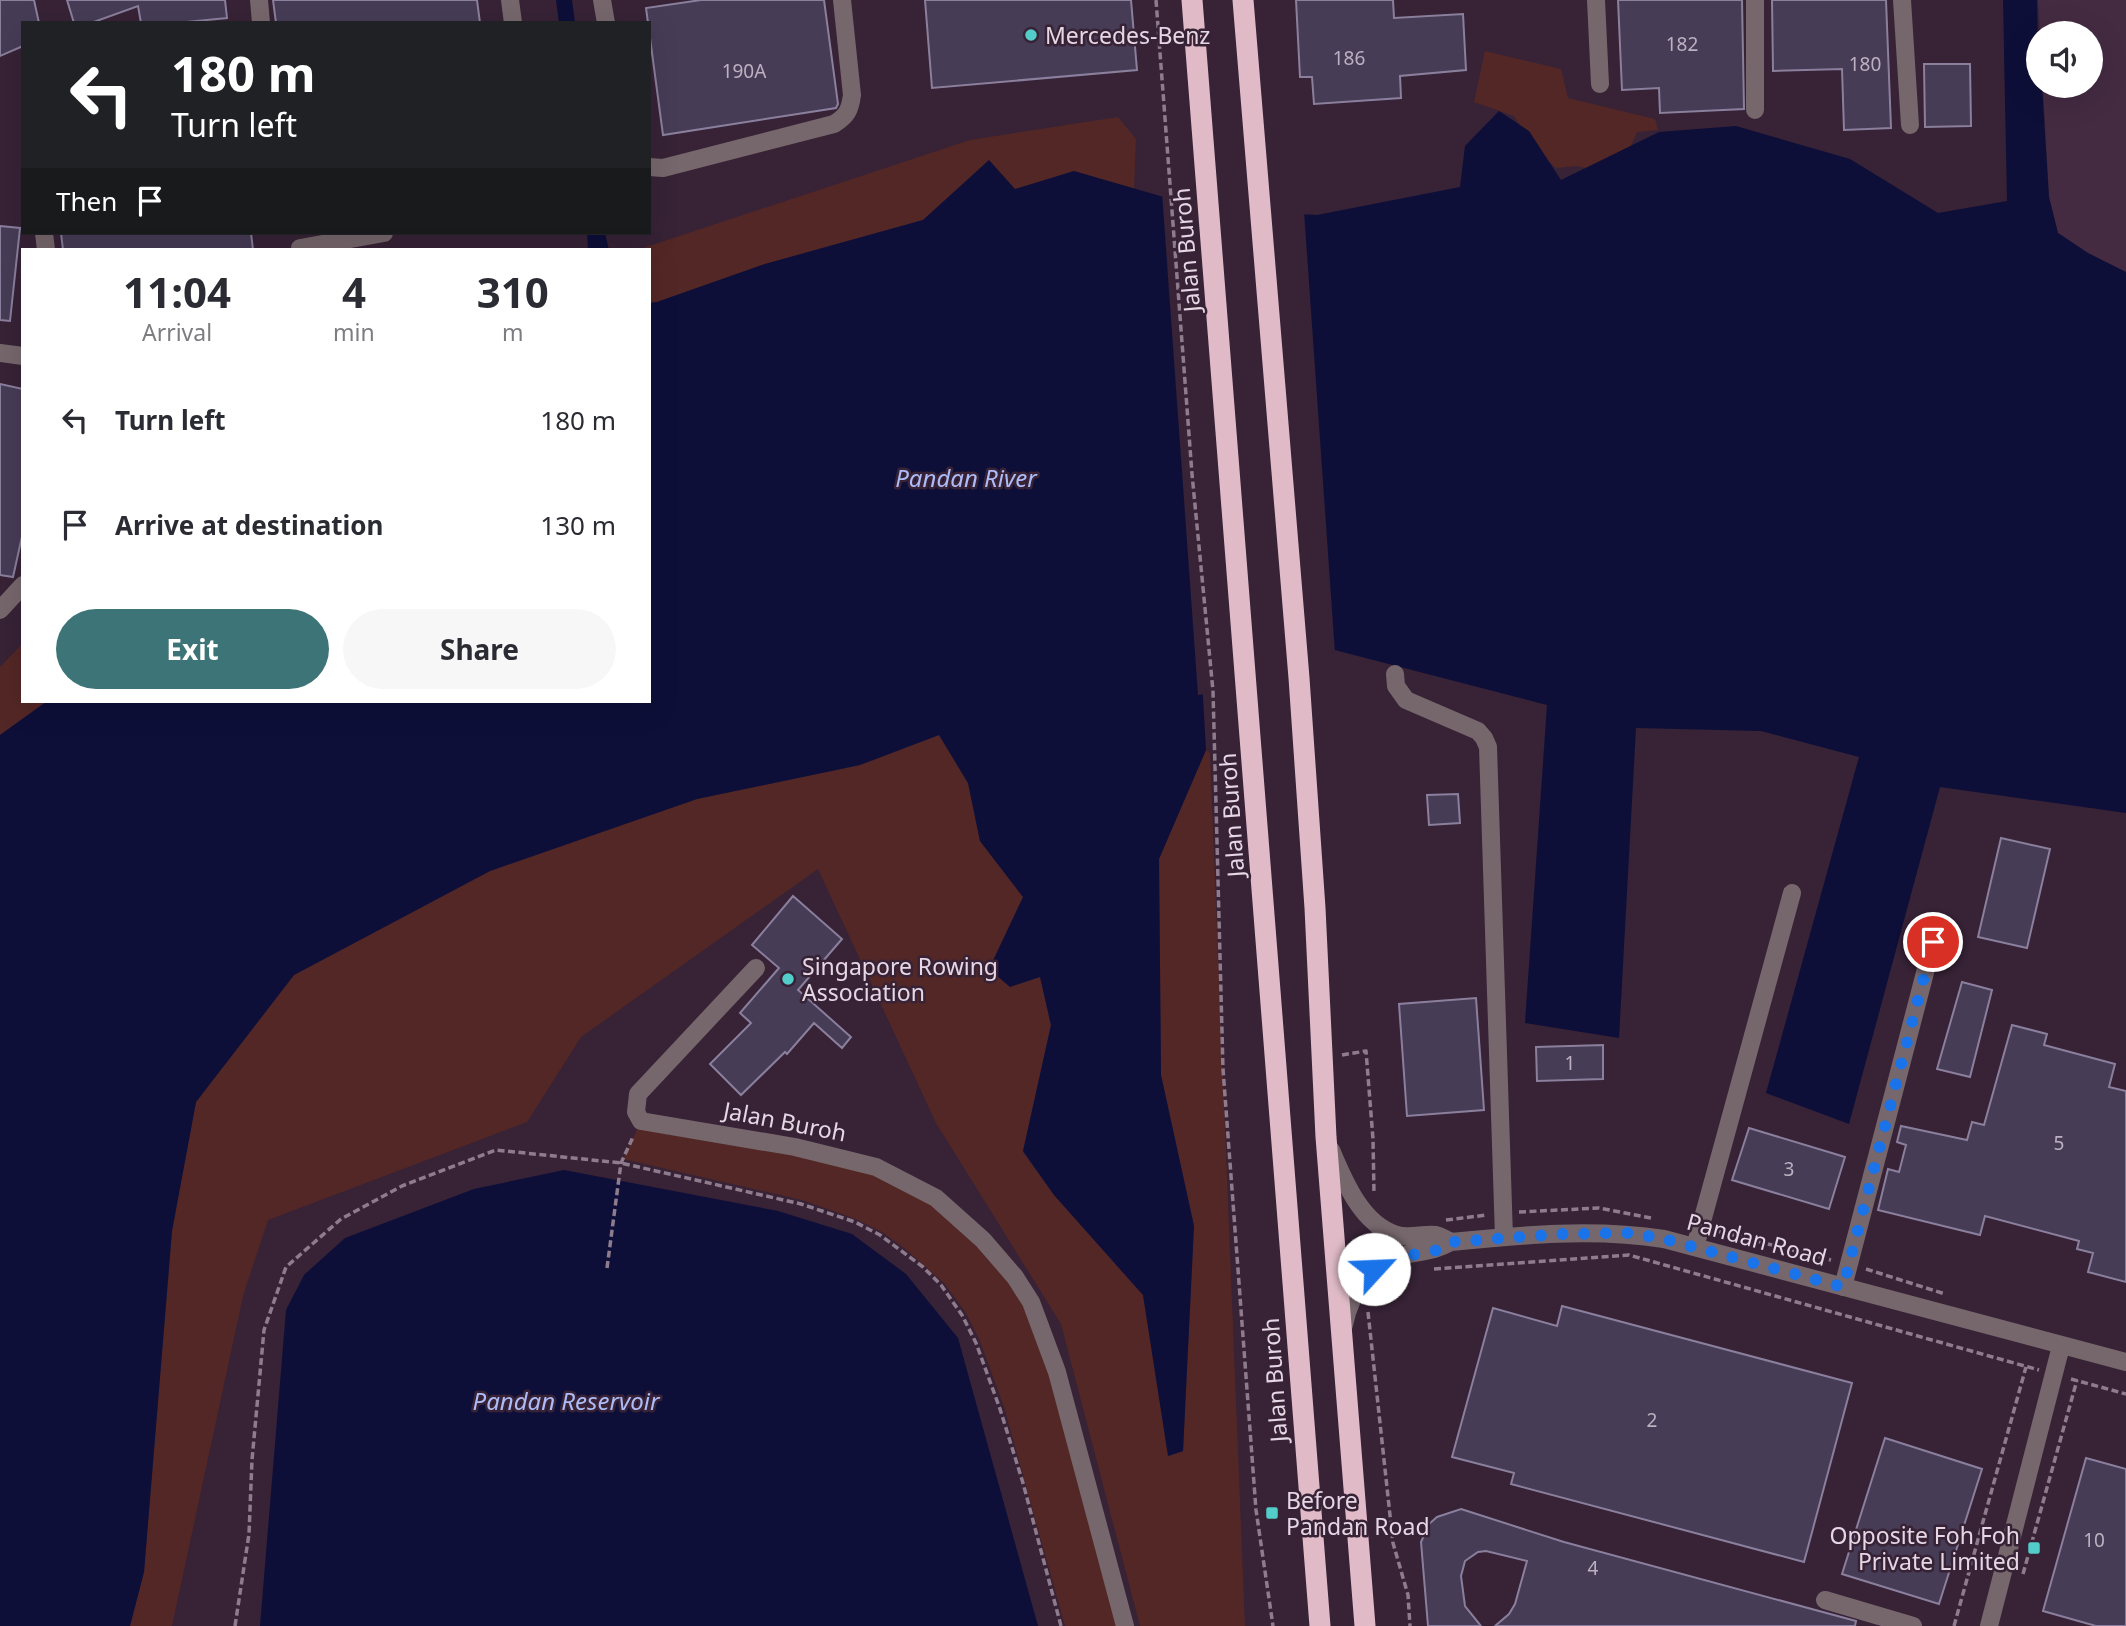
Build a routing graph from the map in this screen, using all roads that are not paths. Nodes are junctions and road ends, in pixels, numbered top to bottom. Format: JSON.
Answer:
{"nodes":[{"id":1,"x":259,"y":0,"type":"edge"},
{"id":2,"x":510,"y":0,"type":"edge"},
{"id":3,"x":842,"y":0,"type":"edge"},
{"id":4,"x":1192,"y":0,"type":"edge"},
{"id":5,"x":1243,"y":0,"type":"edge"},
{"id":6,"x":1596,"y":0,"type":"edge"},
{"id":7,"x":1755,"y":0,"type":"edge"},
{"id":8,"x":1902,"y":0,"type":"edge"},
{"id":9,"x":607,"y":1,"type":"edge"},
{"id":10,"x":260,"y":21,"type":"edge"},
{"id":11,"x":513,"y":21,"type":"edge"},
{"id":12,"x":606,"y":21,"type":"edge"},
{"id":13,"x":1600,"y":84,"type":"dead end"},
{"id":14,"x":1755,"y":110,"type":"dead end"},
{"id":15,"x":1910,"y":125,"type":"dead end"},
{"id":16,"x":651,"y":167,"type":"edge"},
{"id":17,"x":369,"y":235,"type":"edge"},
{"id":18,"x":299,"y":244,"type":"edge"},
{"id":19,"x":0,"y":353,"type":"edge"},
{"id":20,"x":21,"y":356,"type":"edge"},
{"id":21,"x":21,"y":587,"type":"edge"},
{"id":22,"x":0,"y":610,"type":"edge"},
{"id":23,"x":1395,"y":674,"type":"dead end"},
{"id":24,"x":1793,"y":893,"type":"dead end"},
{"id":25,"x":1933,"y":942,"type":"dead end"},
{"id":26,"x":756,"y":968,"type":"dead end"},
{"id":27,"x":1326,"y":1137,"type":"junction"},
{"id":28,"x":1504,"y":1237,"type":"junction"},
{"id":29,"x":1451,"y":1242,"type":"junction"},
{"id":30,"x":1695,"y":1247,"type":"junction"},
{"id":31,"x":1843,"y":1287,"type":"junction"},
{"id":32,"x":1343,"y":1331,"type":"junction"},
{"id":33,"x":2061,"y":1346,"type":"junction"},
{"id":34,"x":2126,"y":1362,"type":"edge"},
{"id":35,"x":1825,"y":1600,"type":"dead end"},
{"id":36,"x":1125,"y":1626,"type":"edge"},
{"id":37,"x":1320,"y":1626,"type":"edge"},
{"id":38,"x":1365,"y":1626,"type":"edge"},
{"id":39,"x":1913,"y":1626,"type":"edge"},
{"id":40,"x":1989,"y":1626,"type":"edge"}],
"edges":[{"from":1,"to":10,"type":"street"},
{"from":2,"to":11,"type":"street"},
{"from":3,"to":16,"type":"street"},
{"from":4,"to":37,"type":"highway","name":"Jalan Buroh"},
{"from":5,"to":27,"type":"highway"},
{"from":6,"to":13,"type":"street"},
{"from":7,"to":14,"type":"street"},
{"from":8,"to":15,"type":"street"},
{"from":9,"to":12,"type":"street"},
{"from":17,"to":18,"type":"street"},
{"from":19,"to":20,"type":"street"},
{"from":21,"to":22,"type":"street"},
{"from":23,"to":28,"type":"street"},
{"from":24,"to":30,"type":"street"},
{"from":25,"to":31,"type":"street"},
{"from":26,"to":36,"type":"street","name":"Jalan Buroh"},
{"from":27,"to":29,"type":"street","name":"Pandan Road"},
{"from":27,"to":32,"type":"highway"},
{"from":28,"to":29,"type":"street","name":"Pandan Road"},
{"from":28,"to":30,"type":"street","name":"Pandan Road"},
{"from":29,"to":32,"type":"street","name":"Pandan Road"},
{"from":30,"to":31,"type":"street","name":"Pandan Road"},
{"from":31,"to":33,"type":"street","name":"Pandan Road"},
{"from":32,"to":38,"type":"highway"},
{"from":33,"to":34,"type":"street","name":"Pandan Road"},
{"from":33,"to":40,"type":"street"},
{"from":35,"to":39,"type":"street"}]}
